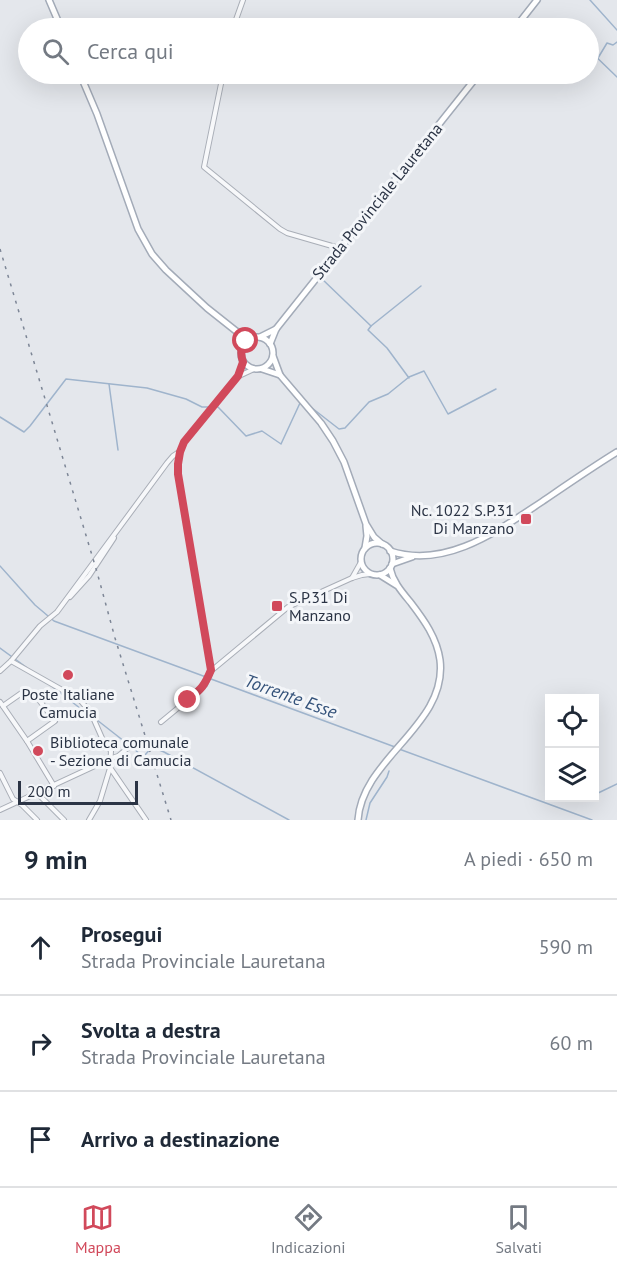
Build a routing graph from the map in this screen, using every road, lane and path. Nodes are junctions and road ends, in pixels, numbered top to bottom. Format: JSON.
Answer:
{"nodes":[{"id":1,"x":49,"y":0,"type":"edge"},
{"id":2,"x":243,"y":0,"type":"edge"},
{"id":3,"x":537,"y":0,"type":"edge"},
{"id":4,"x":57,"y":18,"type":"edge"},
{"id":5,"x":237,"y":18,"type":"edge"},
{"id":6,"x":523,"y":18,"type":"edge"},
{"id":7,"x":84,"y":84,"type":"edge"},
{"id":8,"x":221,"y":84,"type":"edge"},
{"id":9,"x":471,"y":84,"type":"edge"},
{"id":10,"x":339,"y":248,"type":"junction"},
{"id":11,"x":276,"y":329,"type":"junction"},
{"id":12,"x":236,"y":331,"type":"junction"},
{"id":13,"x":257,"y":338,"type":"junction"},
{"id":14,"x":270,"y":344,"type":"junction"},
{"id":15,"x":243,"y":345,"type":"junction"},
{"id":16,"x":273,"y":356,"type":"junction"},
{"id":17,"x":243,"y":362,"type":"junction"},
{"id":18,"x":254,"y":369,"type":"junction"},
{"id":19,"x":261,"y":369,"type":"junction"},
{"id":20,"x":280,"y":375,"type":"junction"},
{"id":21,"x":238,"y":376,"type":"junction"},
{"id":22,"x":180,"y":452,"type":"junction"},
{"id":23,"x":617,"y":452,"type":"edge"},
{"id":24,"x":168,"y":463,"type":"junction"},
{"id":25,"x":178,"y":464,"type":"junction"},
{"id":26,"x":366,"y":524,"type":"junction"},
{"id":27,"x":382,"y":544,"type":"junction"},
{"id":28,"x":365,"y":548,"type":"junction"},
{"id":29,"x":390,"y":551,"type":"junction"},
{"id":30,"x":417,"y":556,"type":"junction"},
{"id":31,"x":361,"y":562,"type":"junction"},
{"id":32,"x":391,"y":566,"type":"junction"},
{"id":33,"x":370,"y":574,"type":"junction"},
{"id":34,"x":380,"y":575,"type":"junction"},
{"id":35,"x":352,"y":578,"type":"junction"},
{"id":36,"x":398,"y":586,"type":"junction"},
{"id":37,"x":11,"y":661,"type":"junction"},
{"id":38,"x":0,"y":671,"type":"edge"},
{"id":39,"x":210,"y":672,"type":"junction"},
{"id":40,"x":1,"y":704,"type":"edge"},
{"id":41,"x":161,"y":722,"type":"dead end"},
{"id":42,"x":27,"y":741,"type":"junction"},
{"id":43,"x":133,"y":744,"type":"dead end"},
{"id":44,"x":112,"y":758,"type":"junction"},
{"id":45,"x":110,"y":768,"type":"junction"},
{"id":46,"x":0,"y":773,"type":"edge"},
{"id":47,"x":54,"y":786,"type":"junction"},
{"id":48,"x":38,"y":793,"type":"junction"},
{"id":49,"x":18,"y":802,"type":"junction"},
{"id":50,"x":0,"y":810,"type":"edge"},
{"id":51,"x":35,"y":819,"type":"edge"},
{"id":52,"x":64,"y":820,"type":"edge"},
{"id":53,"x":89,"y":820,"type":"edge"},
{"id":54,"x":145,"y":820,"type":"edge"},
{"id":55,"x":358,"y":820,"type":"edge"}],
"edges":[{"from":1,"to":4,"type":"main road"},
{"from":2,"to":5,"type":"street"},
{"from":3,"to":6,"type":"main road"},
{"from":7,"to":12,"type":"main road"},
{"from":8,"to":10,"type":"street"},
{"from":9,"to":10,"type":"main road","name":"Strada Provinciale Lauretana"},
{"from":10,"to":11,"type":"main road","name":"Strada Provinciale Lauretana"},
{"from":11,"to":13,"type":"main road","name":"Strada Provinciale Lauretana"},
{"from":11,"to":14,"type":"main road","name":"Strada Provinciale Lauretana"},
{"from":12,"to":13,"type":"main road"},
{"from":12,"to":15,"type":"main road"},
{"from":13,"to":14,"type":"main road"},
{"from":13,"to":15,"type":"main road","name":"Strada Provinciale Lauretana"},
{"from":14,"to":16,"type":"main road"},
{"from":15,"to":17,"type":"main road"},
{"from":16,"to":19,"type":"main road"},
{"from":16,"to":20,"type":"main road"},
{"from":17,"to":18,"type":"main road"},
{"from":17,"to":21,"type":"street"},
{"from":18,"to":19,"type":"main road"},
{"from":18,"to":21,"type":"street"},
{"from":19,"to":20,"type":"main road"},
{"from":20,"to":26,"type":"main road"},
{"from":21,"to":22,"type":"street"},
{"from":22,"to":24,"type":"street"},
{"from":22,"to":25,"type":"street"},
{"from":23,"to":30,"type":"main road"},
{"from":24,"to":25,"type":"street"},
{"from":24,"to":37,"type":"street"},
{"from":25,"to":39,"type":"street"},
{"from":26,"to":27,"type":"main road"},
{"from":26,"to":28,"type":"main road"},
{"from":27,"to":28,"type":"main road"},
{"from":27,"to":29,"type":"main road"},
{"from":28,"to":31,"type":"main road"},
{"from":29,"to":30,"type":"main road"},
{"from":29,"to":32,"type":"main road"},
{"from":30,"to":32,"type":"main road"},
{"from":31,"to":33,"type":"main road"},
{"from":31,"to":35,"type":"street"},
{"from":32,"to":34,"type":"main road"},
{"from":32,"to":36,"type":"main road"},
{"from":33,"to":34,"type":"main road"},
{"from":33,"to":35,"type":"street"},
{"from":34,"to":36,"type":"main road"},
{"from":35,"to":39,"type":"street"},
{"from":36,"to":55,"type":"main road"},
{"from":37,"to":38,"type":"street"},
{"from":37,"to":44,"type":"street"},
{"from":39,"to":41,"type":"street"},
{"from":40,"to":42,"type":"street"},
{"from":40,"to":42,"type":"street"},
{"from":42,"to":47,"type":"street"},
{"from":43,"to":44,"type":"street"},
{"from":44,"to":45,"type":"street"},
{"from":44,"to":47,"type":"street"},
{"from":45,"to":53,"type":"street"},
{"from":45,"to":54,"type":"street"},
{"from":46,"to":49,"type":"street"},
{"from":47,"to":48,"type":"street"},
{"from":48,"to":49,"type":"street"},
{"from":48,"to":52,"type":"street"},
{"from":49,"to":50,"type":"street"},
{"from":49,"to":51,"type":"street"}]}
